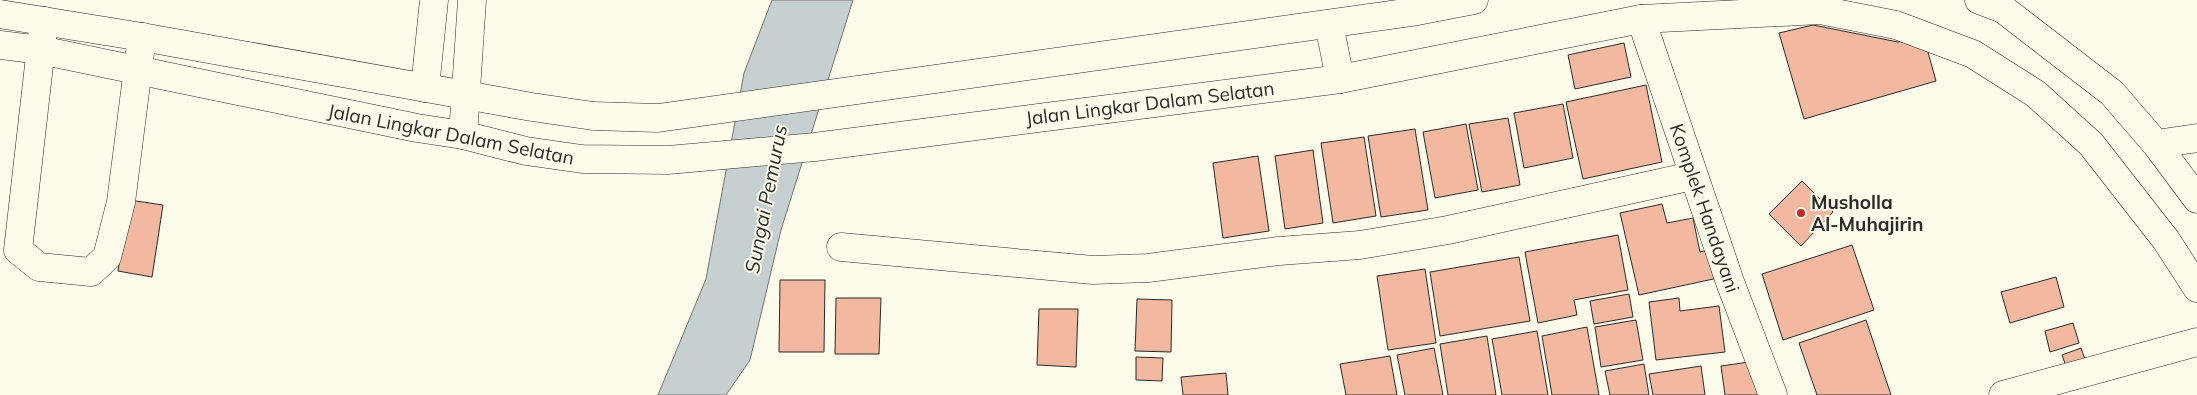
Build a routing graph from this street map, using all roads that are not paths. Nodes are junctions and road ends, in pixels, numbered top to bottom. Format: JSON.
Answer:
{"nodes":[{"id":1,"x":434,"y":0,"type":"edge"},
{"id":2,"x":472,"y":0,"type":"edge"},
{"id":3,"x":1474,"y":0,"type":"edge"},
{"id":4,"x":1979,"y":0,"type":"edge"},
{"id":5,"x":0,"y":14,"type":"edge"},
{"id":6,"x":44,"y":20,"type":"junction"},
{"id":7,"x":1642,"y":20,"type":"junction"},
{"id":8,"x":1329,"y":24,"type":"junction"},
{"id":9,"x":142,"y":37,"type":"junction"},
{"id":10,"x":0,"y":45,"type":"edge"},
{"id":11,"x":40,"y":50,"type":"junction"},
{"id":12,"x":139,"y":72,"type":"junction"},
{"id":13,"x":1340,"y":79,"type":"junction"},
{"id":14,"x":425,"y":88,"type":"junction"},
{"id":15,"x":467,"y":95,"type":"junction"},
{"id":16,"x":463,"y":136,"type":"junction"},
{"id":17,"x":2197,"y":138,"type":"edge"},
{"id":18,"x":2156,"y":144,"type":"junction"},
{"id":19,"x":1692,"y":176,"type":"junction"},
{"id":20,"x":2197,"y":199,"type":"edge"},
{"id":21,"x":841,"y":247,"type":"dead end"},
{"id":22,"x":2197,"y":288,"type":"edge"},
{"id":23,"x":2197,"y":342,"type":"edge"},
{"id":24,"x":1774,"y":395,"type":"edge"},
{"id":25,"x":2003,"y":395,"type":"edge"}],
"edges":[{"from":1,"to":14,"type":"main road"},
{"from":2,"to":15,"type":"main road"},
{"from":3,"to":8,"type":"main road","name":"Jalan Lingkar Dalam Selatan"},
{"from":4,"to":18,"type":"main road"},
{"from":5,"to":6,"type":"main road","name":"Jalan Lingkar Dalam Selatan"},
{"from":6,"to":9,"type":"main road","name":"Jalan Lingkar Dalam Selatan"},
{"from":6,"to":11,"type":"main road"},
{"from":7,"to":13,"type":"main road","name":"Jalan Lingkar Dalam Selatan"},
{"from":7,"to":19,"type":"main road","name":"Komplek Handayani"},
{"from":7,"to":22,"type":"main road","name":"Jalan Lingkar Dalam Selatan"},
{"from":8,"to":13,"type":"main road"},
{"from":8,"to":15,"type":"main road","name":"Jalan Lingkar Dalam Selatan"},
{"from":9,"to":12,"type":"main road"},
{"from":9,"to":14,"type":"main road","name":"Jalan Lingkar Dalam Selatan"},
{"from":10,"to":11,"type":"main road","name":"Jalan Lingkar Dalam Selatan"},
{"from":11,"to":12,"type":"main road","name":"Jalan Lingkar Dalam Selatan"},
{"from":11,"to":12,"type":"main road"},
{"from":12,"to":16,"type":"main road","name":"Jalan Lingkar Dalam Selatan"},
{"from":13,"to":16,"type":"main road","name":"Jalan Lingkar Dalam Selatan"},
{"from":14,"to":15,"type":"main road","name":"Jalan Lingkar Dalam Selatan"},
{"from":15,"to":16,"type":"main road"},
{"from":17,"to":18,"type":"main road"},
{"from":18,"to":20,"type":"main road"},
{"from":19,"to":21,"type":"main road"},
{"from":19,"to":24,"type":"main road","name":"Komplek Handayani"},
{"from":23,"to":25,"type":"main road"}]}
